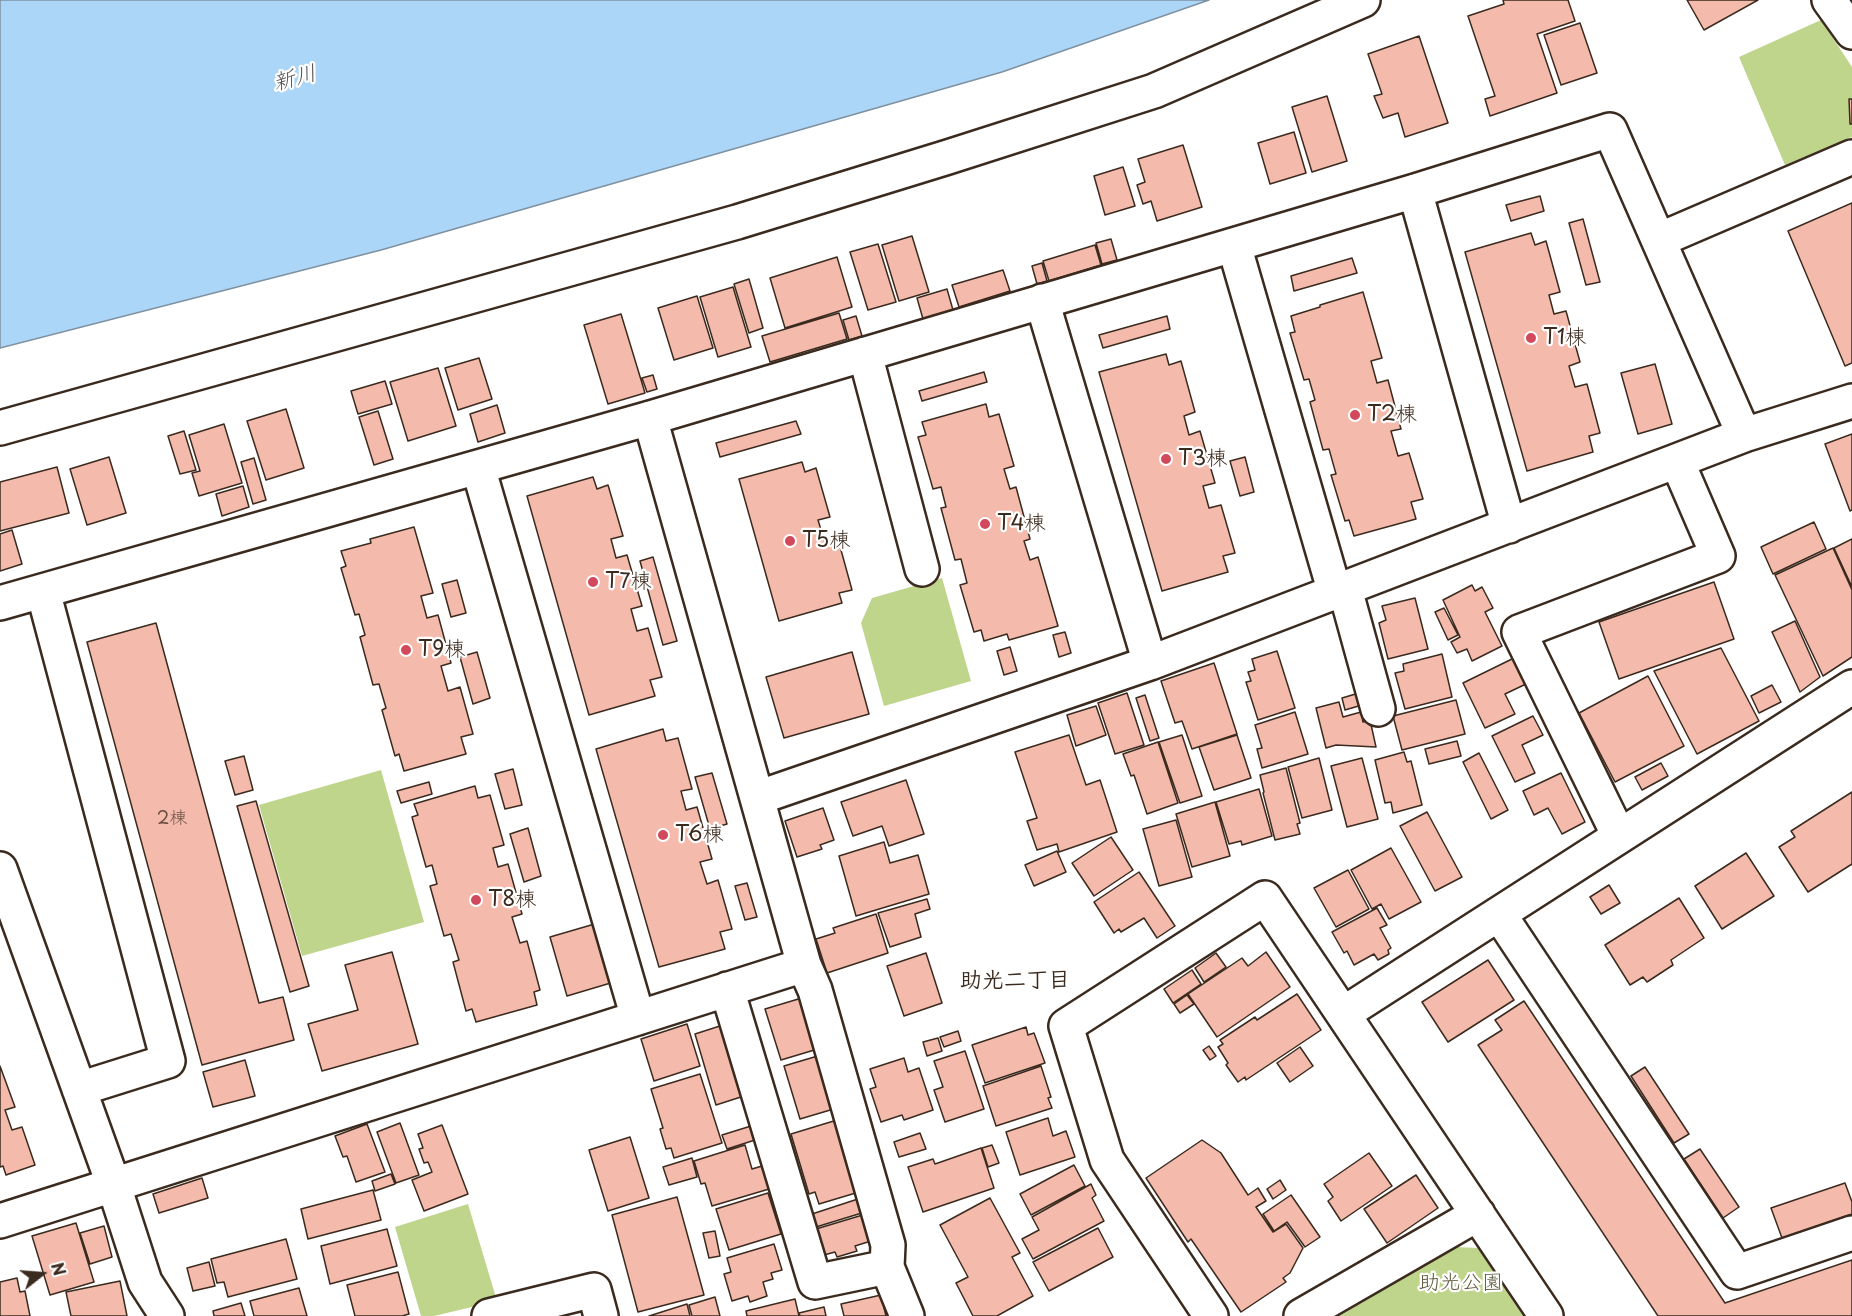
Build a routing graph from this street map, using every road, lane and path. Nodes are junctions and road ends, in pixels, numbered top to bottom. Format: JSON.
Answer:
{"nodes":[{"id":1,"x":1363,"y":0,"type":"edge"},
{"id":2,"x":1829,"y":0,"type":"edge"},
{"id":3,"x":1852,"y":32,"type":"edge"},
{"id":4,"x":1852,"y":157,"type":"edge"},
{"id":5,"x":1415,"y":191,"type":"junction"},
{"id":6,"x":1659,"y":240,"type":"junction"},
{"id":7,"x":1234,"y":245,"type":"junction"},
{"id":8,"x":1042,"y":301,"type":"junction"},
{"id":9,"x":865,"y":354,"type":"junction"},
{"id":10,"x":1852,"y":401,"type":"edge"},
{"id":11,"x":650,"y":418,"type":"junction"},
{"id":12,"x":0,"y":428,"type":"edge"},
{"id":13,"x":1744,"y":435,"type":"junction"},
{"id":14,"x":1677,"y":461,"type":"junction"},
{"id":15,"x":478,"y":467,"type":"junction"},
{"id":16,"x":1509,"y":526,"type":"junction"},
{"id":17,"x":922,"y":568,"type":"dead end"},
{"id":18,"x":43,"y":591,"type":"junction"},
{"id":19,"x":1340,"y":591,"type":"junction"},
{"id":20,"x":0,"y":603,"type":"edge"},
{"id":21,"x":1150,"y":663,"type":"junction"},
{"id":22,"x":1852,"y":687,"type":"edge"},
{"id":23,"x":1378,"y":709,"type":"dead end"},
{"id":24,"x":757,"y":798,"type":"junction"},
{"id":25,"x":1619,"y":836,"type":"junction"},
{"id":26,"x":0,"y":869,"type":"edge"},
{"id":27,"x":1498,"y":914,"type":"junction"},
{"id":28,"x":804,"y":965,"type":"junction"},
{"id":29,"x":728,"y":990,"type":"junction"},
{"id":30,"x":1342,"y":1014,"type":"junction"},
{"id":31,"x":638,"y":1018,"type":"junction"},
{"id":32,"x":79,"y":1089,"type":"junction"},
{"id":33,"x":114,"y":1186,"type":"junction"},
{"id":34,"x":1478,"y":1214,"type":"junction"},
{"id":35,"x":0,"y":1221,"type":"edge"},
{"id":36,"x":1852,"y":1233,"type":"edge"},
{"id":37,"x":887,"y":1267,"type":"junction"},
{"id":38,"x":167,"y":1316,"type":"edge"},
{"id":39,"x":489,"y":1316,"type":"edge"},
{"id":40,"x":601,"y":1316,"type":"edge"},
{"id":41,"x":907,"y":1316,"type":"edge"},
{"id":42,"x":1211,"y":1316,"type":"edge"},
{"id":43,"x":1301,"y":1316,"type":"edge"},
{"id":44,"x":1546,"y":1316,"type":"edge"}],
"edges":[{"from":1,"to":12,"type":"street"},
{"from":2,"to":3,"type":"street"},
{"from":4,"to":6,"type":"street"},
{"from":5,"to":6,"type":"street"},
{"from":5,"to":7,"type":"street"},
{"from":5,"to":16,"type":"street"},
{"from":6,"to":13,"type":"street"},
{"from":7,"to":8,"type":"street"},
{"from":7,"to":19,"type":"street"},
{"from":8,"to":9,"type":"street"},
{"from":8,"to":21,"type":"street"},
{"from":9,"to":11,"type":"street"},
{"from":9,"to":17,"type":"street"},
{"from":10,"to":13,"type":"street"},
{"from":11,"to":15,"type":"street"},
{"from":11,"to":24,"type":"street"},
{"from":13,"to":14,"type":"street"},
{"from":14,"to":16,"type":"street"},
{"from":14,"to":25,"type":"street"},
{"from":15,"to":18,"type":"street"},
{"from":15,"to":31,"type":"street"},
{"from":16,"to":19,"type":"street"},
{"from":18,"to":20,"type":"street"},
{"from":18,"to":32,"type":"street"},
{"from":19,"to":21,"type":"street"},
{"from":19,"to":23,"type":"street"},
{"from":21,"to":24,"type":"street"},
{"from":22,"to":25,"type":"street"},
{"from":24,"to":28,"type":"street"},
{"from":25,"to":27,"type":"street"},
{"from":26,"to":32,"type":"street"},
{"from":27,"to":30,"type":"street"},
{"from":27,"to":36,"type":"street"},
{"from":28,"to":29,"type":"street"},
{"from":28,"to":37,"type":"street"},
{"from":29,"to":31,"type":"street"},
{"from":29,"to":37,"type":"street"},
{"from":30,"to":34,"type":"street"},
{"from":30,"to":42,"type":"street"},
{"from":31,"to":33,"type":"street"},
{"from":32,"to":33,"type":"street"},
{"from":33,"to":35,"type":"street"},
{"from":33,"to":38,"type":"street"},
{"from":34,"to":43,"type":"street"},
{"from":34,"to":44,"type":"street"},
{"from":37,"to":41,"type":"street"},
{"from":39,"to":40,"type":"street"}]}
